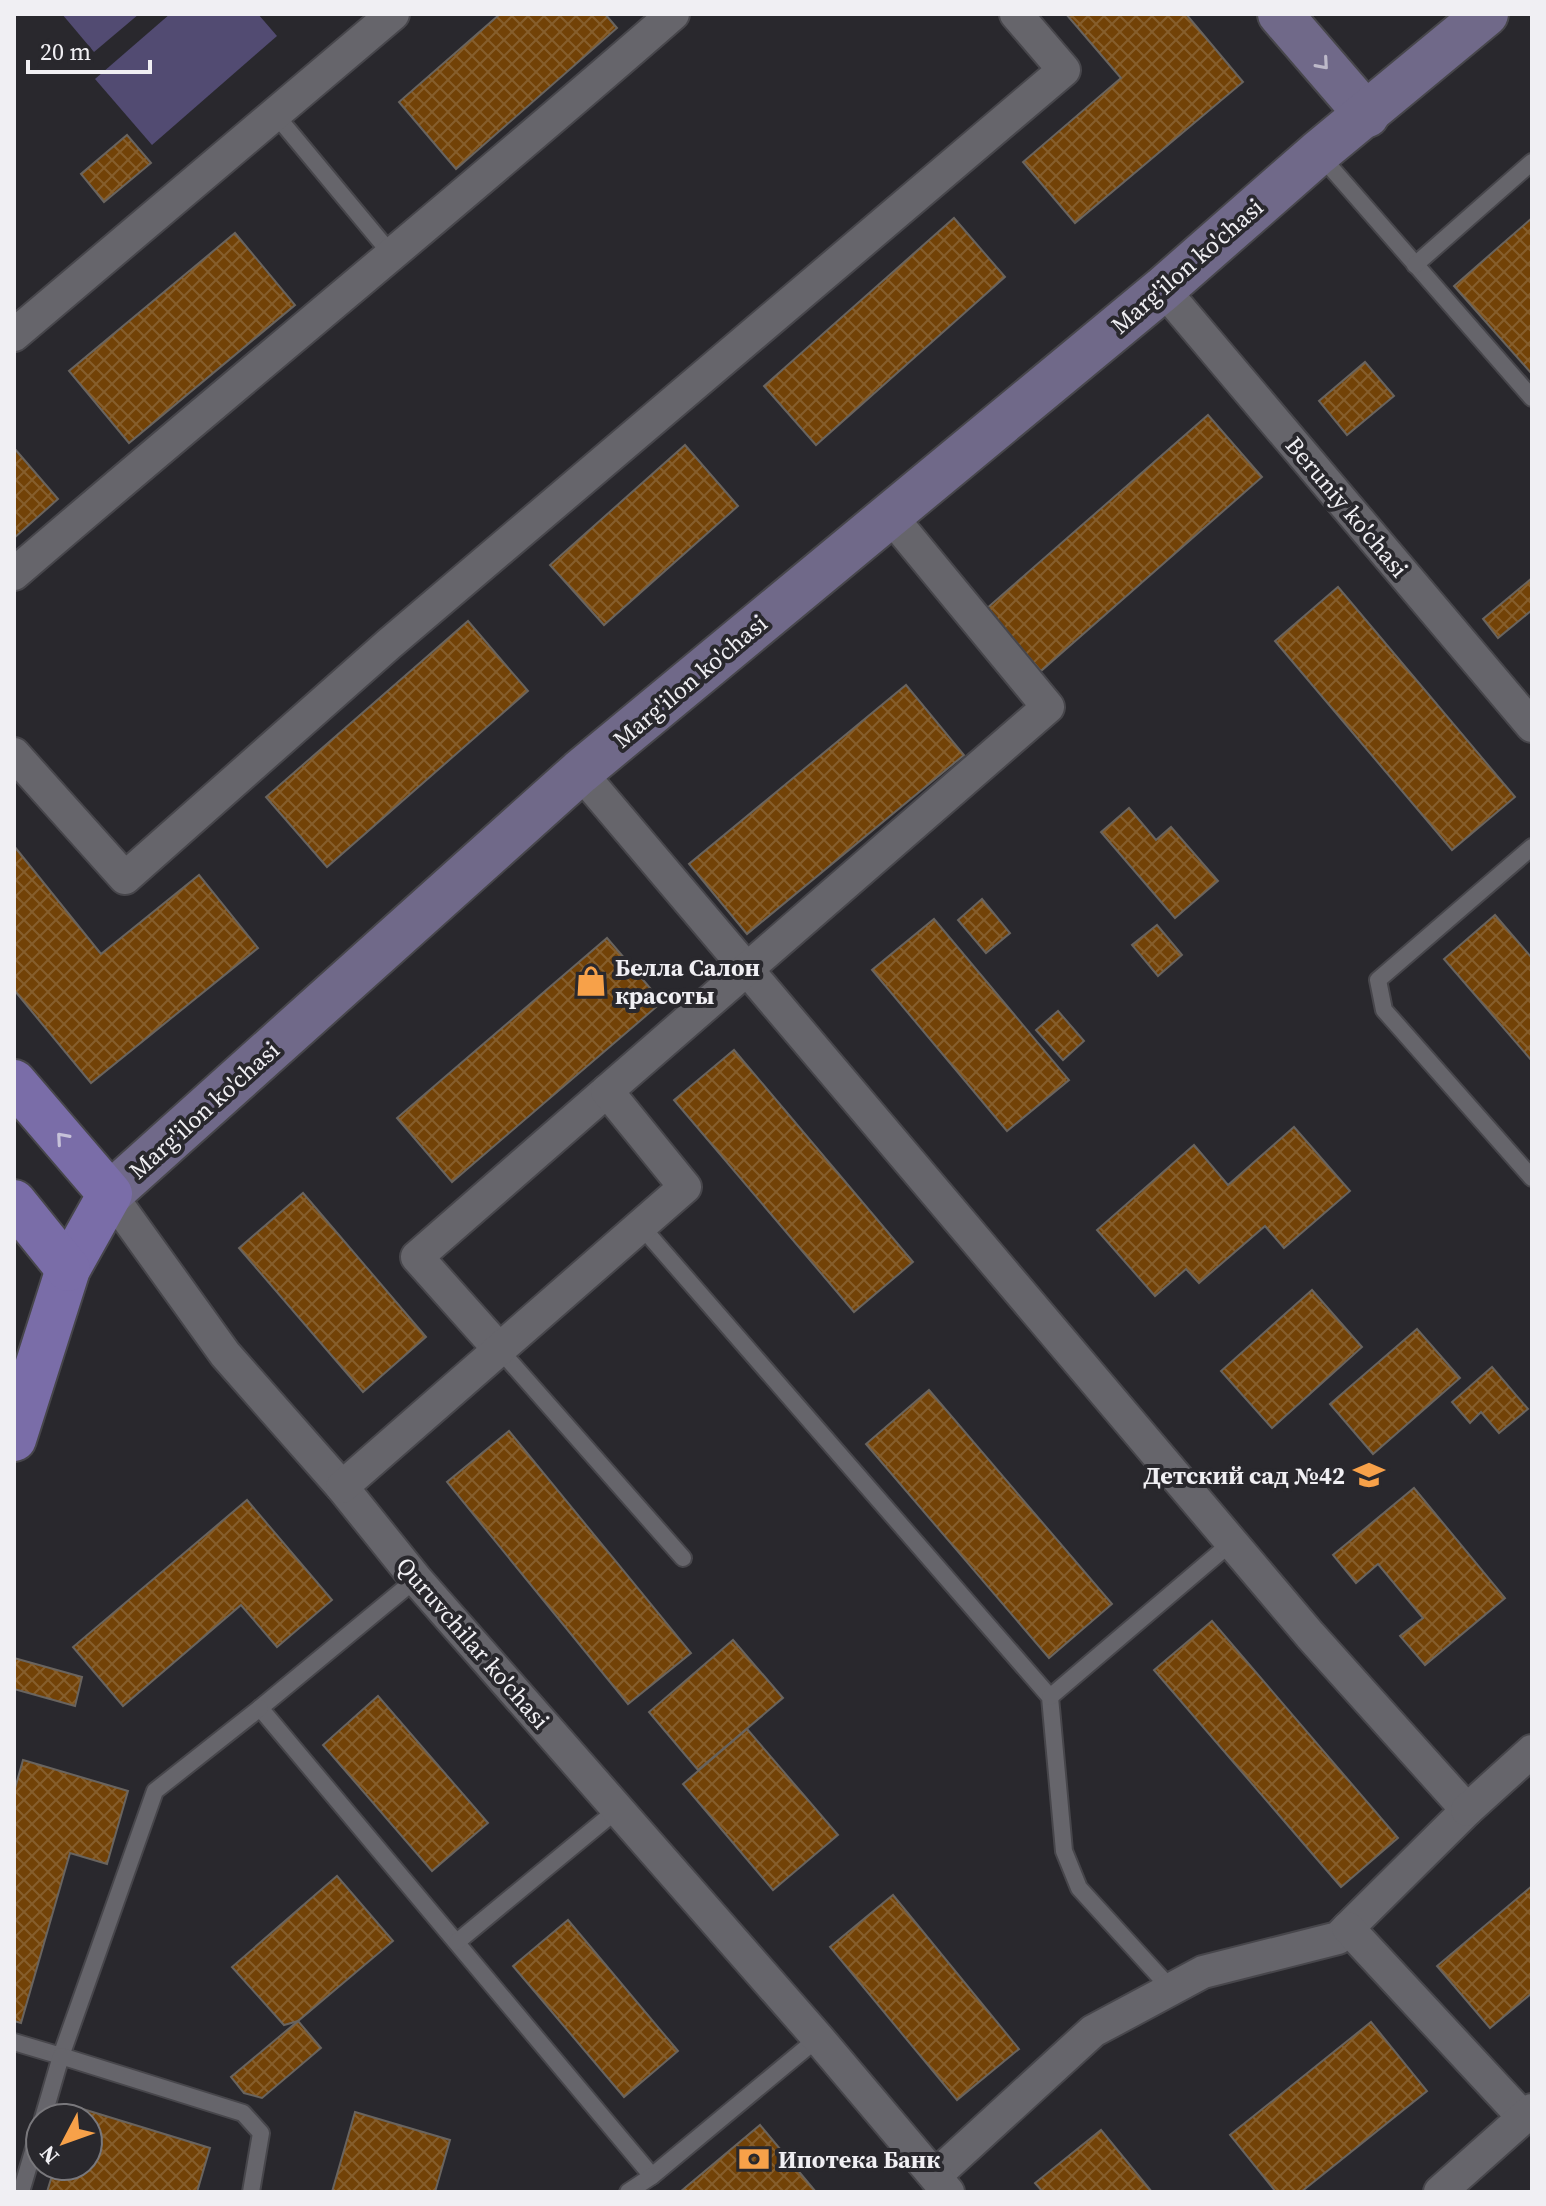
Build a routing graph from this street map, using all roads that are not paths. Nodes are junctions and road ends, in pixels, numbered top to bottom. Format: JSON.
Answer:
{"nodes":[{"id":1,"x":393,"y":14,"type":"edge"},
{"id":2,"x":673,"y":14,"type":"edge"},
{"id":3,"x":1016,"y":14,"type":"edge"},
{"id":4,"x":1280,"y":14,"type":"edge"},
{"id":5,"x":1486,"y":14,"type":"edge"},
{"id":6,"x":275,"y":114,"type":"junction"},
{"id":7,"x":1367,"y":115,"type":"junction"},
{"id":8,"x":1318,"y":153,"type":"junction"},
{"id":9,"x":1532,"y":162,"type":"edge"},
{"id":10,"x":392,"y":255,"type":"junction"},
{"id":11,"x":1415,"y":265,"type":"junction"},
{"id":12,"x":1163,"y":289,"type":"junction"},
{"id":13,"x":14,"y":335,"type":"edge"},
{"id":14,"x":1532,"y":398,"type":"edge"},
{"id":15,"x":889,"y":514,"type":"junction"},
{"id":16,"x":14,"y":574,"type":"edge"},
{"id":17,"x":1532,"y":726,"type":"edge"},
{"id":18,"x":14,"y":754,"type":"edge"},
{"id":19,"x":580,"y":772,"type":"junction"},
{"id":20,"x":1532,"y":847,"type":"edge"},
{"id":21,"x":747,"y":969,"type":"junction"},
{"id":22,"x":14,"y":1082,"type":"edge"},
{"id":23,"x":607,"y":1091,"type":"junction"},
{"id":24,"x":1532,"y":1178,"type":"edge"},
{"id":25,"x":110,"y":1194,"type":"junction"},
{"id":26,"x":14,"y":1202,"type":"edge"},
{"id":27,"x":641,"y":1226,"type":"junction"},
{"id":28,"x":68,"y":1269,"type":"junction"},
{"id":29,"x":499,"y":1349,"type":"junction"},
{"id":30,"x":14,"y":1439,"type":"edge"},
{"id":31,"x":342,"y":1487,"type":"junction"},
{"id":32,"x":1232,"y":1542,"type":"junction"},
{"id":33,"x":683,"y":1558,"type":"dead end"},
{"id":34,"x":416,"y":1579,"type":"junction"},
{"id":35,"x":1050,"y":1697,"type":"junction"},
{"id":36,"x":260,"y":1708,"type":"junction"},
{"id":37,"x":1532,"y":1751,"type":"edge"},
{"id":38,"x":618,"y":1809,"type":"junction"},
{"id":39,"x":1467,"y":1810,"type":"junction"},
{"id":40,"x":1348,"y":1928,"type":"junction"},
{"id":41,"x":457,"y":1942,"type":"junction"},
{"id":42,"x":1171,"y":1989,"type":"junction"},
{"id":43,"x":818,"y":2038,"type":"junction"},
{"id":44,"x":14,"y":2042,"type":"edge"},
{"id":45,"x":61,"y":2056,"type":"junction"},
{"id":46,"x":48,"y":2102,"type":"edge"},
{"id":47,"x":1528,"y":2114,"type":"edge"},
{"id":48,"x":652,"y":2176,"type":"junction"},
{"id":49,"x":942,"y":2184,"type":"edge"},
{"id":50,"x":251,"y":2192,"type":"edge"},
{"id":51,"x":628,"y":2192,"type":"edge"},
{"id":52,"x":1440,"y":2192,"type":"edge"}],
"edges":[{"from":1,"to":6,"type":"street"},
{"from":2,"to":10,"type":"street"},
{"from":3,"to":18,"type":"street"},
{"from":4,"to":7,"type":"street","one_way":true},
{"from":5,"to":7,"type":"street","name":"Marg'ilon ko'chasi"},
{"from":6,"to":10,"type":"lane"},
{"from":6,"to":13,"type":"street"},
{"from":7,"to":8,"type":"street","name":"Marg'ilon ko'chasi"},
{"from":8,"to":11,"type":"lane"},
{"from":8,"to":12,"type":"street","name":"Marg'ilon ko'chasi"},
{"from":9,"to":11,"type":"lane"},
{"from":10,"to":16,"type":"street"},
{"from":11,"to":14,"type":"lane"},
{"from":12,"to":15,"type":"street","name":"Marg'ilon ko'chasi"},
{"from":12,"to":17,"type":"street","name":"Beruniy ko'chasi"},
{"from":15,"to":19,"type":"street","name":"Marg'ilon ko'chasi"},
{"from":15,"to":21,"type":"street"},
{"from":19,"to":21,"type":"street"},
{"from":19,"to":25,"type":"street","name":"Marg'ilon ko'chasi"},
{"from":20,"to":24,"type":"lane"},
{"from":21,"to":23,"type":"street"},
{"from":21,"to":32,"type":"street"},
{"from":25,"to":22,"type":"main road","name":"Quruvchilar ko'chasi","one_way":true},
{"from":23,"to":27,"type":"street"},
{"from":23,"to":29,"type":"street"},
{"from":25,"to":28,"type":"main road","name":"Marg'ilon ko'chasi"},
{"from":25,"to":31,"type":"street","name":"Quruvchilar ko'chasi"},
{"from":26,"to":28,"type":"main road"},
{"from":27,"to":29,"type":"street"},
{"from":27,"to":35,"type":"lane"},
{"from":28,"to":30,"type":"main road","name":"Marg'ilon ko'chasi"},
{"from":29,"to":31,"type":"street"},
{"from":29,"to":33,"type":"lane"},
{"from":31,"to":34,"type":"street","name":"Quruvchilar ko'chasi"},
{"from":32,"to":35,"type":"lane"},
{"from":32,"to":39,"type":"street"},
{"from":34,"to":36,"type":"lane"},
{"from":34,"to":38,"type":"street","name":"Quruvchilar ko'chasi"},
{"from":35,"to":42,"type":"lane"},
{"from":36,"to":41,"type":"lane"},
{"from":36,"to":45,"type":"lane"},
{"from":37,"to":39,"type":"street"},
{"from":38,"to":41,"type":"lane"},
{"from":38,"to":43,"type":"street","name":"Quruvchilar ko'chasi"},
{"from":39,"to":40,"type":"street"},
{"from":40,"to":42,"type":"street"},
{"from":40,"to":47,"type":"street"},
{"from":41,"to":48,"type":"lane"},
{"from":42,"to":49,"type":"street"},
{"from":43,"to":48,"type":"lane"},
{"from":43,"to":49,"type":"street","name":"Quruvchilar ko'chasi"},
{"from":44,"to":45,"type":"lane"},
{"from":45,"to":46,"type":"lane"},
{"from":45,"to":50,"type":"lane"},
{"from":47,"to":52,"type":"street"},
{"from":48,"to":51,"type":"lane"}]}
